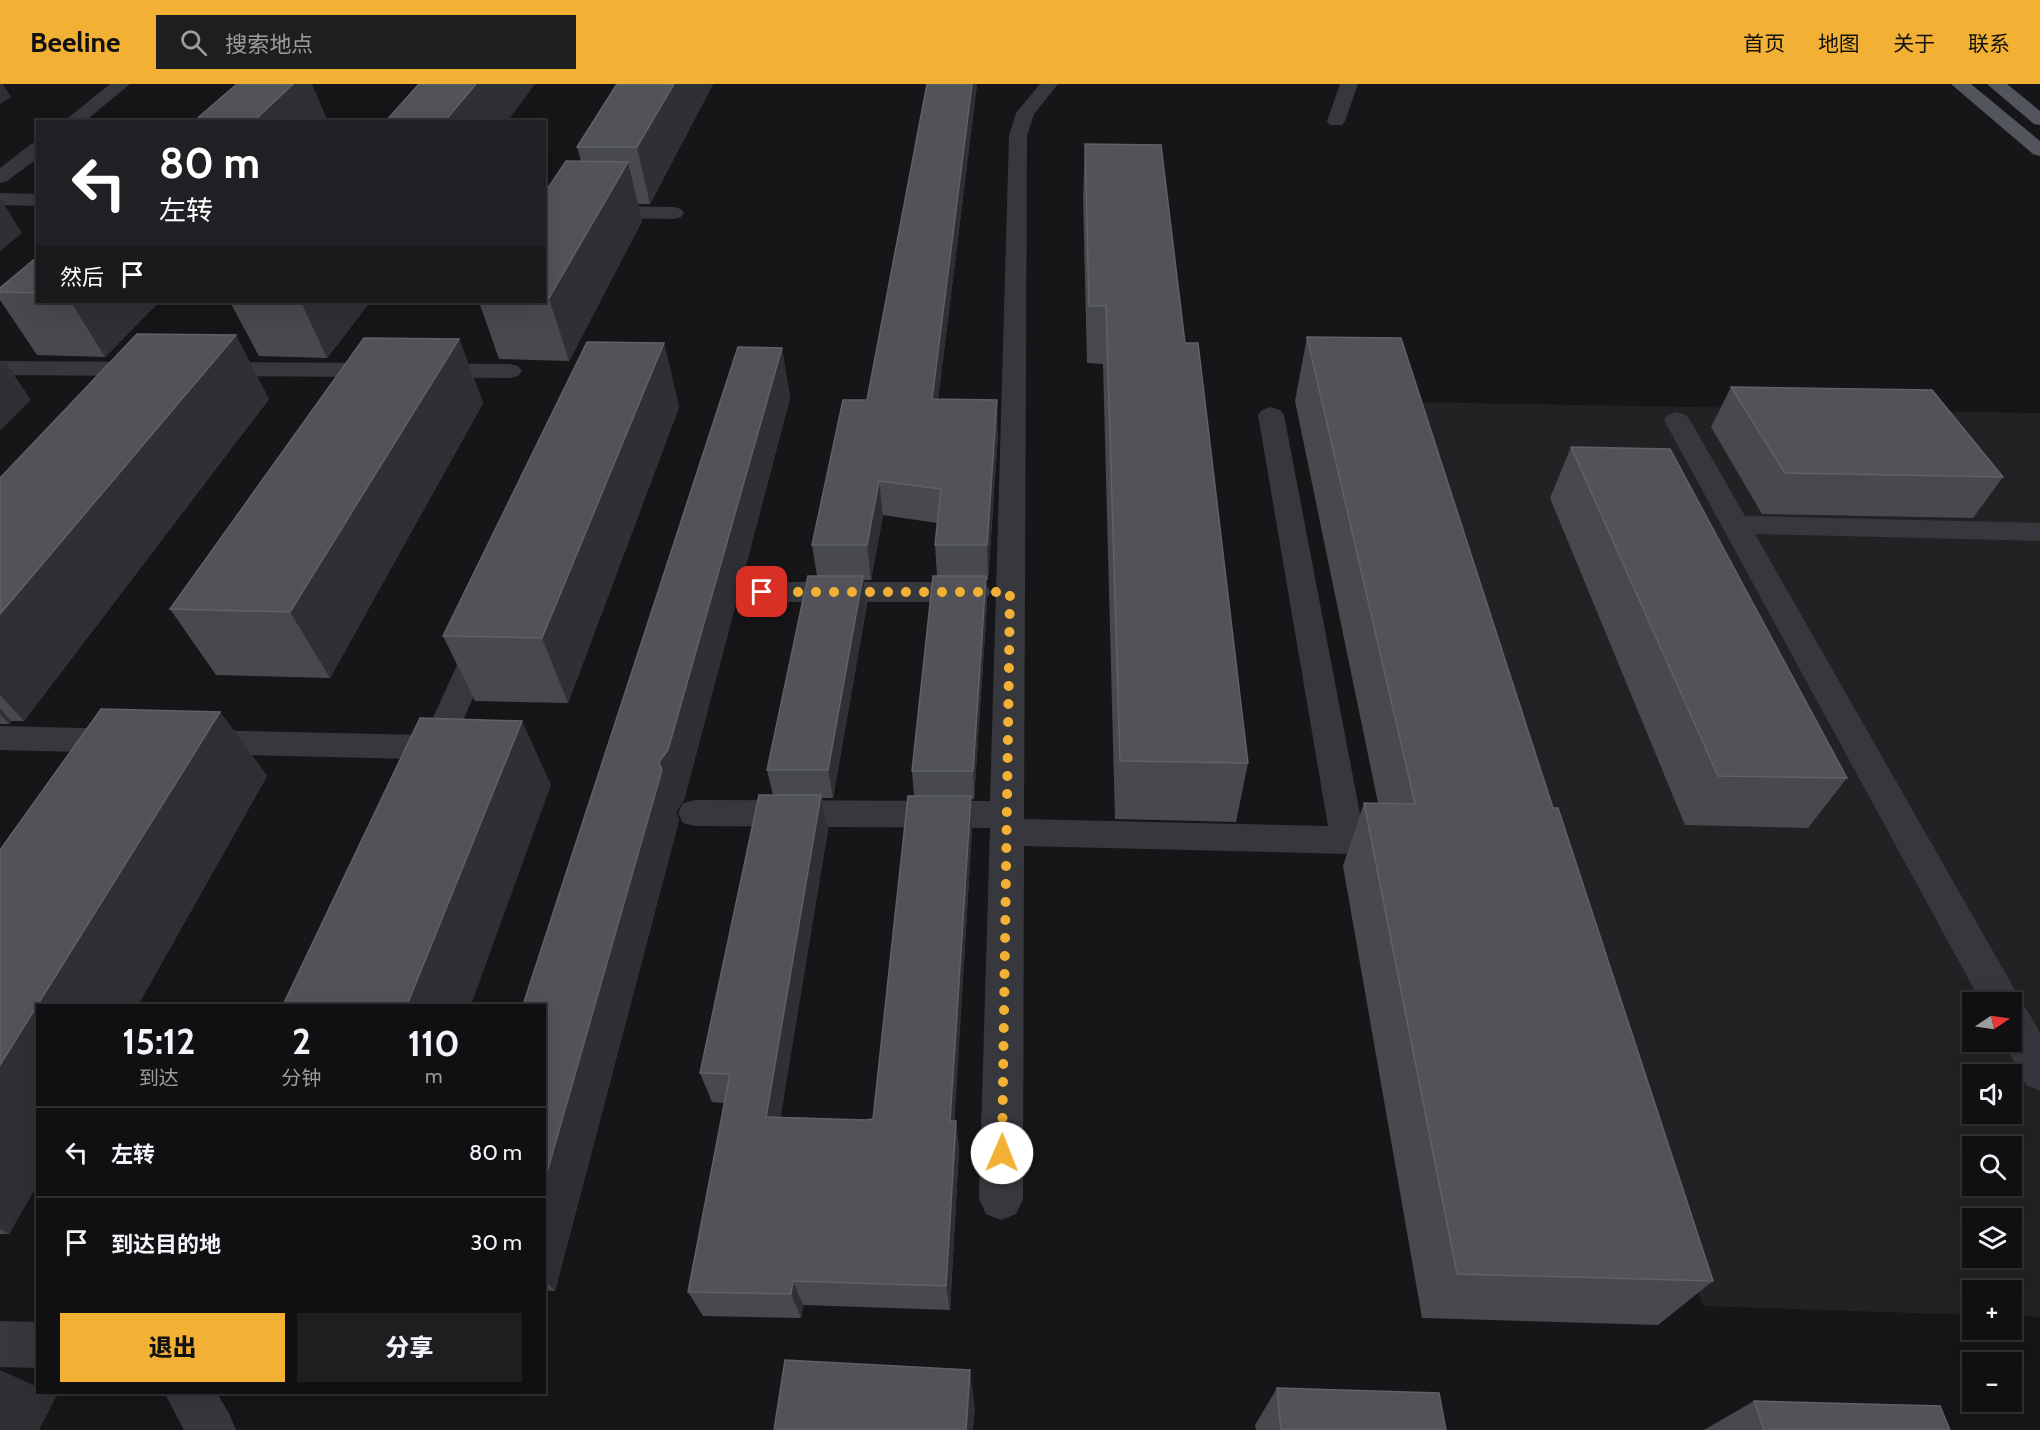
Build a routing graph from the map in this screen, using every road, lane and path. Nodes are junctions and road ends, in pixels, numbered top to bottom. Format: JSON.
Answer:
{"nodes":[{"id":1,"x":121,"y":84,"type":"edge"},
{"id":2,"x":1049,"y":84,"type":"edge"},
{"id":3,"x":1348,"y":84,"type":"edge"},
{"id":4,"x":1960,"y":84,"type":"edge"},
{"id":5,"x":1996,"y":84,"type":"edge"},
{"id":6,"x":75,"y":120,"type":"edge"},
{"id":7,"x":2040,"y":120,"type":"edge"},
{"id":8,"x":1336,"y":121,"type":"dead end"},
{"id":9,"x":36,"y":150,"type":"edge"},
{"id":10,"x":2040,"y":150,"type":"edge"},
{"id":11,"x":0,"y":177,"type":"edge"},
{"id":12,"x":0,"y":199,"type":"edge"},
{"id":13,"x":36,"y":200,"type":"edge"},
{"id":14,"x":546,"y":211,"type":"edge"},
{"id":15,"x":674,"y":213,"type":"dead end"},
{"id":16,"x":0,"y":368,"type":"edge"},
{"id":17,"x":510,"y":371,"type":"dead end"},
{"id":18,"x":1271,"y":415,"type":"dead end"},
{"id":19,"x":1677,"y":420,"type":"dead end"},
{"id":20,"x":1736,"y":525,"type":"junction"},
{"id":21,"x":2040,"y":532,"type":"edge"},
{"id":22,"x":762,"y":592,"type":"dead end"},
{"id":23,"x":1010,"y":592,"type":"junction"},
{"id":24,"x":498,"y":608,"type":"edge"},
{"id":25,"x":0,"y":738,"type":"edge"},
{"id":26,"x":435,"y":747,"type":"junction"},
{"id":27,"x":415,"y":790,"type":"edge"},
{"id":28,"x":695,"y":813,"type":"dead end"},
{"id":29,"x":1007,"y":823,"type":"junction"},
{"id":30,"x":1995,"y":992,"type":"edge"},
{"id":31,"x":2022,"y":1039,"type":"edge"},
{"id":32,"x":2040,"y":1072,"type":"edge"},
{"id":33,"x":1001,"y":1199,"type":"dead end"},
{"id":34,"x":0,"y":1344,"type":"edge"},
{"id":35,"x":36,"y":1346,"type":"edge"},
{"id":36,"x":189,"y":1394,"type":"edge"},
{"id":37,"x":212,"y":1430,"type":"edge"}],
"edges":[{"from":1,"to":6,"type":"street"},
{"from":2,"to":23,"type":"street"},
{"from":3,"to":8,"type":"street"},
{"from":4,"to":10,"type":"main road"},
{"from":5,"to":7,"type":"main road"},
{"from":9,"to":11,"type":"street"},
{"from":12,"to":13,"type":"street"},
{"from":14,"to":15,"type":"street"},
{"from":16,"to":17,"type":"street"},
{"from":18,"to":29,"type":"street"},
{"from":19,"to":20,"type":"street"},
{"from":20,"to":21,"type":"street"},
{"from":20,"to":30,"type":"street"},
{"from":22,"to":23,"type":"street"},
{"from":23,"to":29,"type":"street"},
{"from":24,"to":26,"type":"street"},
{"from":25,"to":26,"type":"street"},
{"from":26,"to":27,"type":"street"},
{"from":28,"to":29,"type":"street"},
{"from":29,"to":33,"type":"street"},
{"from":31,"to":32,"type":"street"},
{"from":34,"to":35,"type":"street"},
{"from":36,"to":37,"type":"street"}]}
